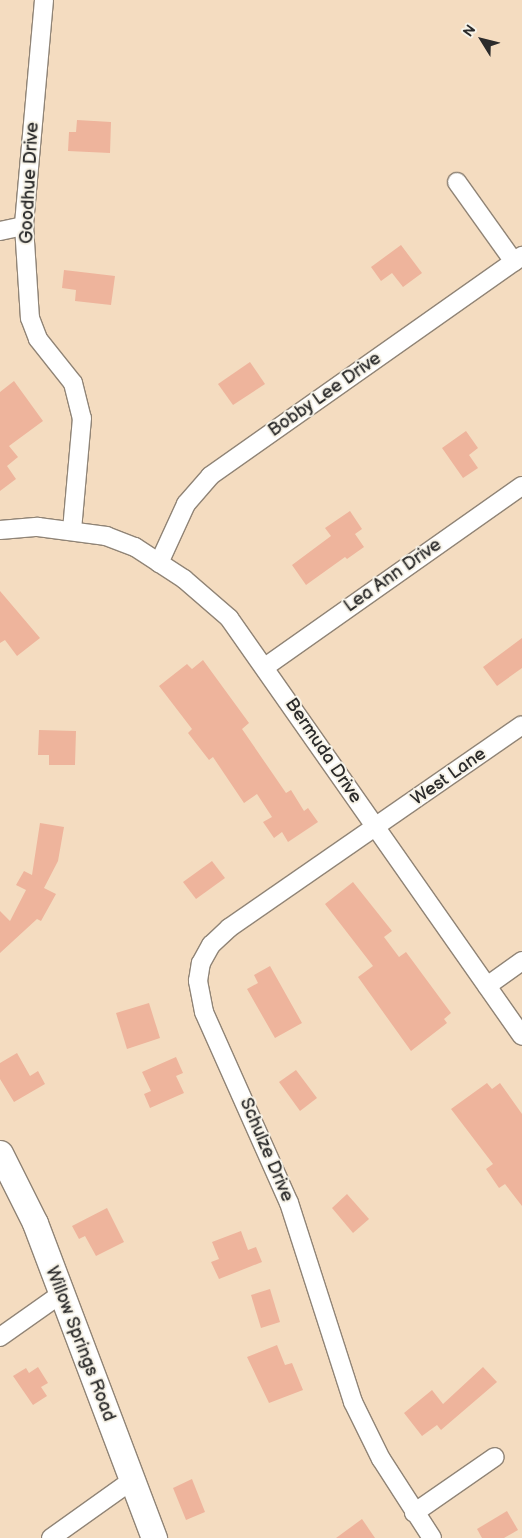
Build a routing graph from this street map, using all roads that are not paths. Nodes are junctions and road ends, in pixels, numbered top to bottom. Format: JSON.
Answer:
{"nodes":[{"id":1,"x":44,"y":0,"type":"edge"},
{"id":2,"x":457,"y":182,"type":"dead end"},
{"id":3,"x":24,"y":226,"type":"junction"},
{"id":4,"x":0,"y":231,"type":"edge"},
{"id":5,"x":518,"y":259,"type":"edge"},
{"id":6,"x":522,"y":486,"type":"edge"},
{"id":7,"x":0,"y":530,"type":"edge"},
{"id":8,"x":72,"y":531,"type":"junction"},
{"id":9,"x":159,"y":563,"type":"junction"},
{"id":10,"x":265,"y":667,"type":"junction"},
{"id":11,"x":522,"y":725,"type":"edge"},
{"id":12,"x":376,"y":829,"type":"junction"},
{"id":13,"x":522,"y":961,"type":"edge"},
{"id":14,"x":487,"y":986,"type":"junction"},
{"id":15,"x":522,"y":1036,"type":"edge"},
{"id":16,"x":0,"y":1153,"type":"edge"},
{"id":17,"x":61,"y":1294,"type":"junction"},
{"id":18,"x":0,"y":1337,"type":"edge"},
{"id":19,"x":495,"y":1457,"type":"dead end"},
{"id":20,"x":131,"y":1481,"type":"junction"},
{"id":21,"x":414,"y":1513,"type":"junction"},
{"id":22,"x":51,"y":1538,"type":"edge"},
{"id":23,"x":154,"y":1538,"type":"edge"},
{"id":24,"x":432,"y":1538,"type":"edge"}],
"edges":[{"from":1,"to":3,"type":"street","name":"Goodhue Drive"},
{"from":2,"to":5,"type":"street"},
{"from":3,"to":4,"type":"street"},
{"from":3,"to":8,"type":"street","name":"Goodhue Drive"},
{"from":5,"to":9,"type":"street","name":"Bobby Lee Drive"},
{"from":6,"to":10,"type":"street","name":"Lea Ann Drive"},
{"from":7,"to":8,"type":"street","name":"Bermuda Drive"},
{"from":8,"to":9,"type":"street","name":"Bermuda Drive"},
{"from":9,"to":10,"type":"street","name":"Bermuda Drive"},
{"from":10,"to":12,"type":"street","name":"Bermuda Drive"},
{"from":11,"to":12,"type":"street","name":"West Lane"},
{"from":12,"to":14,"type":"street","name":"Bermuda Drive"},
{"from":12,"to":21,"type":"street","name":"Schulze Drive"},
{"from":13,"to":14,"type":"street"},
{"from":14,"to":15,"type":"street","name":"Bermuda Drive"},
{"from":16,"to":17,"type":"street","name":"Willow Springs Road"},
{"from":17,"to":18,"type":"street"},
{"from":17,"to":20,"type":"street","name":"Willow Springs Road"},
{"from":19,"to":21,"type":"street"},
{"from":20,"to":22,"type":"street"},
{"from":20,"to":23,"type":"street","name":"Willow Springs Road"},
{"from":21,"to":24,"type":"street","name":"Schulze Drive"}]}
